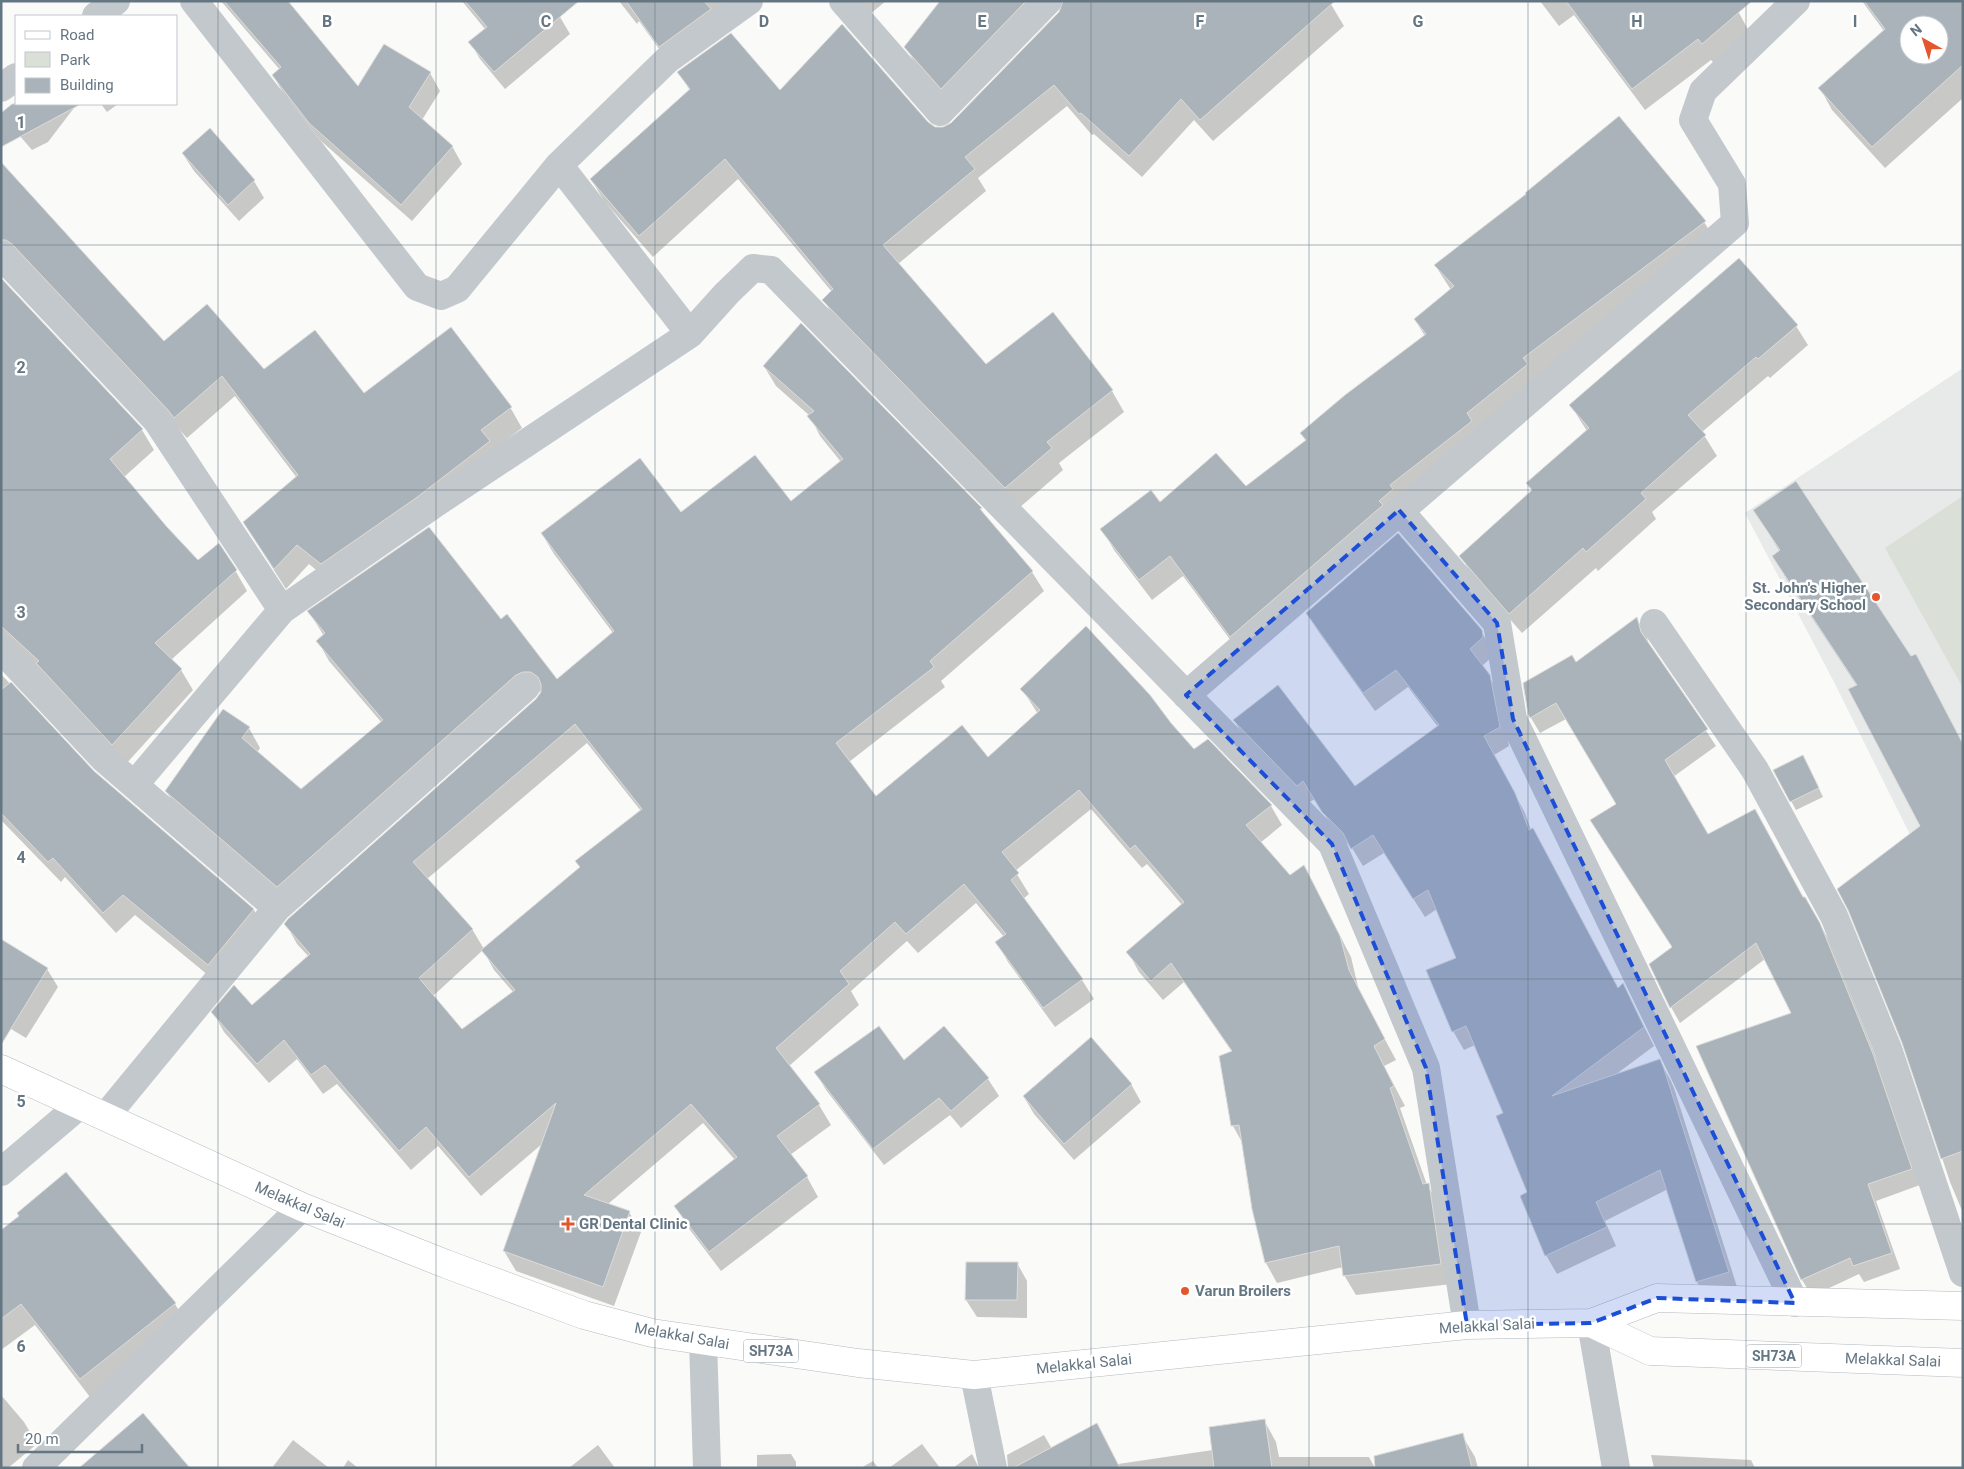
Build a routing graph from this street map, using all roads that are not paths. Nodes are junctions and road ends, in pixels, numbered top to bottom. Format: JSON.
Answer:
{"nodes":[{"id":1,"x":116,"y":1,"type":"edge"},
{"id":2,"x":194,"y":1,"type":"edge"},
{"id":3,"x":749,"y":1,"type":"edge"},
{"id":4,"x":843,"y":1,"type":"edge"},
{"id":5,"x":1048,"y":1,"type":"edge"},
{"id":6,"x":1796,"y":1,"type":"edge"},
{"id":7,"x":97,"y":15,"type":"edge"},
{"id":8,"x":15,"y":78,"type":"edge"},
{"id":9,"x":1,"y":88,"type":"edge"},
{"id":10,"x":559,"y":165,"type":"junction"},
{"id":11,"x":1,"y":255,"type":"edge"},
{"id":12,"x":690,"y":334,"type":"junction"},
{"id":13,"x":1399,"y":510,"type":"junction"},
{"id":14,"x":282,"y":610,"type":"junction"},
{"id":15,"x":1654,"y":623,"type":"dead end"},
{"id":16,"x":1,"y":649,"type":"edge"},
{"id":17,"x":526,"y":687,"type":"dead end"},
{"id":18,"x":1186,"y":695,"type":"junction"},
{"id":19,"x":135,"y":784,"type":"junction"},
{"id":20,"x":277,"y":908,"type":"junction"},
{"id":21,"x":1,"y":1069,"type":"edge"},
{"id":22,"x":80,"y":1105,"type":"junction"},
{"id":23,"x":105,"y":1117,"type":"junction"},
{"id":24,"x":1,"y":1172,"type":"edge"},
{"id":25,"x":302,"y":1207,"type":"junction"},
{"id":26,"x":1963,"y":1273,"type":"edge"},
{"id":27,"x":1795,"y":1303,"type":"junction"},
{"id":28,"x":1963,"y":1306,"type":"edge"},
{"id":29,"x":1590,"y":1323,"type":"junction"},
{"id":30,"x":1467,"y":1325,"type":"junction"},
{"id":31,"x":703,"y":1341,"type":"junction"},
{"id":32,"x":1963,"y":1363,"type":"edge"},
{"id":33,"x":974,"y":1375,"type":"junction"},
{"id":34,"x":36,"y":1468,"type":"edge"},
{"id":35,"x":707,"y":1468,"type":"edge"},
{"id":36,"x":993,"y":1468,"type":"edge"},
{"id":37,"x":1616,"y":1468,"type":"edge"}],
"edges":[{"from":1,"to":7,"type":"street"},
{"from":2,"to":10,"type":"street"},
{"from":3,"to":10,"type":"street"},
{"from":4,"to":5,"type":"street"},
{"from":6,"to":13,"type":"street"},
{"from":8,"to":9,"type":"street"},
{"from":10,"to":12,"type":"street"},
{"from":11,"to":14,"type":"street"},
{"from":12,"to":14,"type":"street"},
{"from":12,"to":18,"type":"street"},
{"from":13,"to":18,"type":"street"},
{"from":13,"to":27,"type":"street"},
{"from":14,"to":19,"type":"street"},
{"from":15,"to":26,"type":"street"},
{"from":16,"to":19,"type":"street"},
{"from":17,"to":20,"type":"street"},
{"from":18,"to":30,"type":"street"},
{"from":19,"to":20,"type":"street"},
{"from":20,"to":23,"type":"street"},
{"from":21,"to":22,"type":"main road","name":"Melakkal Salai","number":"SH73A"},
{"from":22,"to":23,"type":"main road","name":"Melakkal Salai","number":"SH73A"},
{"from":22,"to":24,"type":"street"},
{"from":23,"to":25,"type":"main road","name":"Melakkal Salai","number":"SH73A"},
{"from":25,"to":31,"type":"main road","name":"Melakkal Salai","number":"SH73A"},
{"from":25,"to":34,"type":"street"},
{"from":27,"to":28,"type":"main road","name":"Melakkal Salai","number":"SH73A"},
{"from":27,"to":29,"type":"main road","name":"Melakkal Salai","number":"SH73A"},
{"from":29,"to":30,"type":"main road","name":"Melakkal Salai","number":"SH73A"},
{"from":29,"to":32,"type":"main road","name":"Melakkal Salai","number":"SH73A"},
{"from":29,"to":37,"type":"street"},
{"from":30,"to":33,"type":"main road","name":"Melakkal Salai","number":"SH73A"},
{"from":31,"to":33,"type":"main road","name":"Melakkal Salai","number":"SH73A"},
{"from":31,"to":35,"type":"street"},
{"from":33,"to":36,"type":"street"}]}
